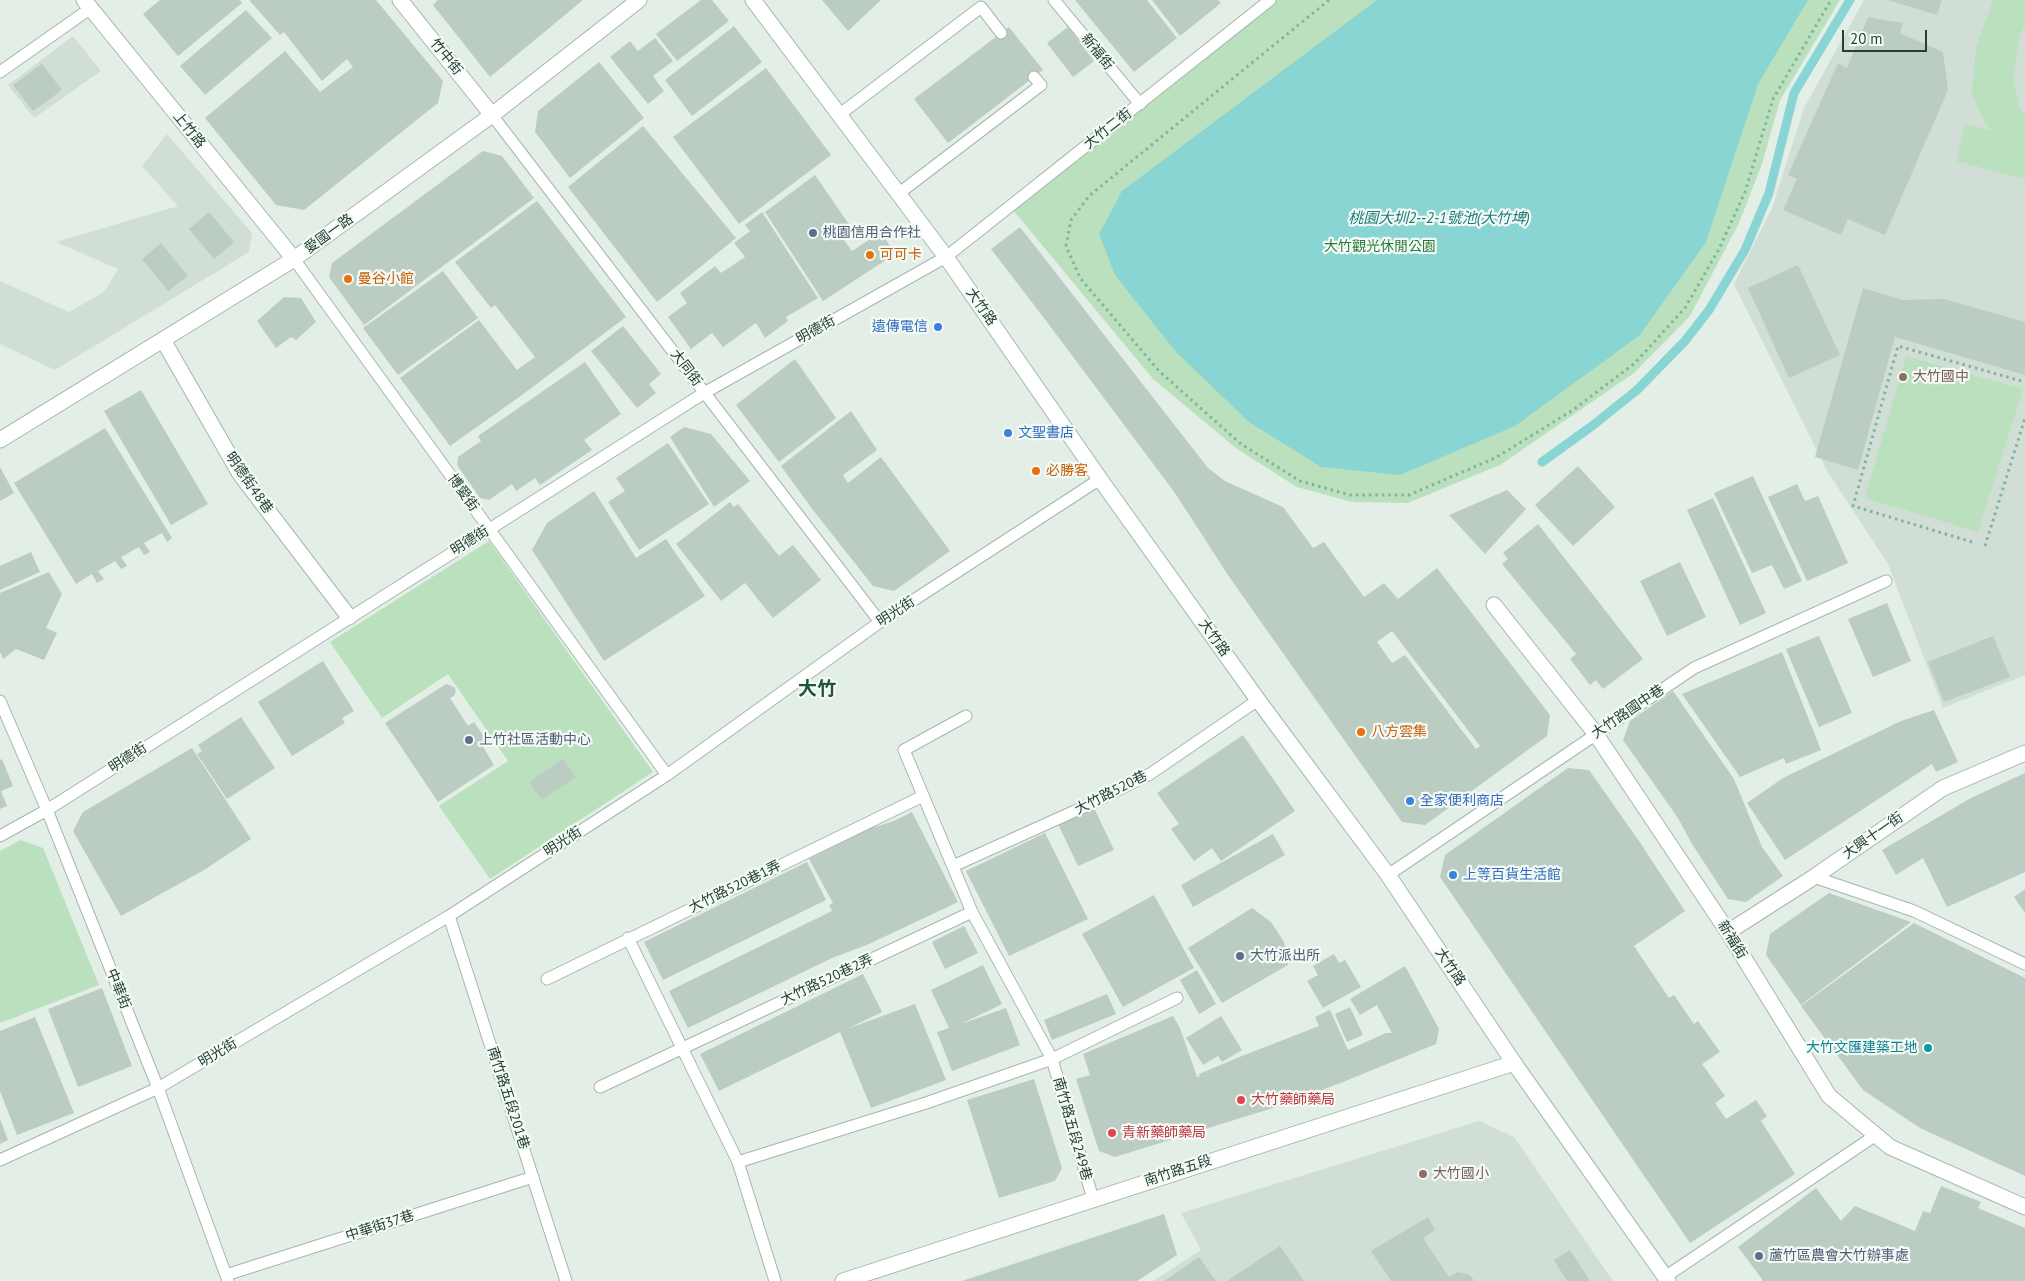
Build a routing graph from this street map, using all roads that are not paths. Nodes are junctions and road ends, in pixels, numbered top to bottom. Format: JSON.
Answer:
{"nodes":[{"id":1,"x":400,"y":0,"type":"edge"},
{"id":2,"x":639,"y":0,"type":"edge"},
{"id":3,"x":753,"y":0,"type":"edge"},
{"id":4,"x":1054,"y":0,"type":"edge"},
{"id":5,"x":1270,"y":0,"type":"edge"},
{"id":6,"x":92,"y":3,"type":"edge"},
{"id":7,"x":1257,"y":4,"type":"edge"},
{"id":8,"x":1001,"y":33,"type":"dead end"},
{"id":9,"x":0,"y":72,"type":"edge"},
{"id":10,"x":1034,"y":76,"type":"dead end"},
{"id":11,"x":1140,"y":104,"type":"junction"},
{"id":12,"x":492,"y":115,"type":"junction"},
{"id":13,"x":839,"y":115,"type":"junction"},
{"id":14,"x":898,"y":194,"type":"junction"},
{"id":15,"x":946,"y":257,"type":"junction"},
{"id":16,"x":294,"y":259,"type":"junction"},
{"id":17,"x":163,"y":340,"type":"junction"},
{"id":18,"x":704,"y":393,"type":"junction"},
{"id":19,"x":0,"y":440,"type":"edge"},
{"id":20,"x":1100,"y":479,"type":"junction"},
{"id":21,"x":489,"y":529,"type":"junction"},
{"id":22,"x":1886,"y":581,"type":"dead end"},
{"id":23,"x":1494,"y":605,"type":"dead end"},
{"id":24,"x":349,"y":617,"type":"junction"},
{"id":25,"x":880,"y":622,"type":"junction"},
{"id":26,"x":0,"y":700,"type":"edge"},
{"id":27,"x":1258,"y":700,"type":"junction"},
{"id":28,"x":966,"y":716,"type":"dead end"},
{"id":29,"x":1595,"y":734,"type":"junction"},
{"id":30,"x":2025,"y":753,"type":"edge"},
{"id":31,"x":667,"y":775,"type":"junction"},
{"id":32,"x":923,"y":796,"type":"junction"},
{"id":33,"x":47,"y":810,"type":"junction"},
{"id":34,"x":0,"y":836,"type":"edge"},
{"id":35,"x":953,"y":866,"type":"junction"},
{"id":36,"x":1388,"y":875,"type":"junction"},
{"id":37,"x":1814,"y":877,"type":"junction"},
{"id":38,"x":972,"y":912,"type":"junction"},
{"id":39,"x":450,"y":916,"type":"junction"},
{"id":40,"x":1728,"y":932,"type":"junction"},
{"id":41,"x":628,"y":938,"type":"junction"},
{"id":42,"x":2025,"y":964,"type":"edge"},
{"id":43,"x":547,"y":979,"type":"dead end"},
{"id":44,"x":1178,"y":998,"type":"dead end"},
{"id":45,"x":683,"y":1048,"type":"junction"},
{"id":46,"x":1052,"y":1059,"type":"junction"},
{"id":47,"x":1514,"y":1063,"type":"junction"},
{"id":48,"x":600,"y":1087,"type":"dead end"},
{"id":49,"x":158,"y":1088,"type":"junction"},
{"id":50,"x":1876,"y":1135,"type":"junction"},
{"id":51,"x":0,"y":1160,"type":"edge"},
{"id":52,"x":738,"y":1162,"type":"junction"},
{"id":53,"x":533,"y":1177,"type":"junction"},
{"id":54,"x":1093,"y":1199,"type":"junction"},
{"id":55,"x":2025,"y":1207,"type":"edge"},
{"id":56,"x":227,"y":1278,"type":"edge"},
{"id":57,"x":1667,"y":1279,"type":"edge"},
{"id":58,"x":566,"y":1281,"type":"edge"},
{"id":59,"x":775,"y":1281,"type":"edge"},
{"id":60,"x":843,"y":1281,"type":"edge"}],
"edges":[{"from":1,"to":12,"type":"street","name":"竹中街"},
{"from":2,"to":12,"type":"street","name":"愛國一路"},
{"from":3,"to":13,"type":"street","name":"大竹路"},
{"from":4,"to":11,"type":"lane","name":"新福街"},
{"from":5,"to":7,"type":"lane","name":"大竹二街"},
{"from":6,"to":9,"type":"lane"},
{"from":6,"to":16,"type":"street","name":"上竹路"},
{"from":7,"to":11,"type":"lane","name":"大竹二街"},
{"from":8,"to":13,"type":"lane"},
{"from":10,"to":14,"type":"lane"},
{"from":11,"to":15,"type":"lane","name":"大竹二街"},
{"from":12,"to":16,"type":"street","name":"愛國一路"},
{"from":12,"to":18,"type":"lane","name":"大同街"},
{"from":13,"to":14,"type":"street","name":"大竹路"},
{"from":14,"to":15,"type":"street","name":"大竹路"},
{"from":15,"to":18,"type":"lane","name":"明德街"},
{"from":15,"to":20,"type":"street","name":"大竹路"},
{"from":16,"to":17,"type":"street","name":"愛國一路"},
{"from":16,"to":21,"type":"lane","name":"博愛街"},
{"from":17,"to":19,"type":"street","name":"愛國一路"},
{"from":17,"to":24,"type":"street","name":"明德街48巷"},
{"from":18,"to":21,"type":"lane","name":"明德街"},
{"from":18,"to":25,"type":"lane","name":"大同街"},
{"from":20,"to":25,"type":"lane","name":"明光街"},
{"from":20,"to":27,"type":"street","name":"大竹路"},
{"from":21,"to":24,"type":"lane","name":"明德街"},
{"from":21,"to":31,"type":"lane","name":"博愛街"},
{"from":22,"to":29,"type":"lane","name":"大竹路國中巷"},
{"from":23,"to":29,"type":"street","name":"新福街"},
{"from":24,"to":33,"type":"lane","name":"明德街"},
{"from":25,"to":31,"type":"lane","name":"明光街"},
{"from":26,"to":33,"type":"lane","name":"中華街"},
{"from":27,"to":35,"type":"lane","name":"大竹路520巷"},
{"from":27,"to":36,"type":"street","name":"大竹路"},
{"from":28,"to":32,"type":"lane"},
{"from":29,"to":36,"type":"lane","name":"大竹路國中巷"},
{"from":29,"to":40,"type":"street","name":"新福街"},
{"from":30,"to":37,"type":"street","name":"大興十一街"},
{"from":31,"to":39,"type":"lane","name":"明光街"},
{"from":32,"to":35,"type":"lane"},
{"from":32,"to":41,"type":"lane","name":"大竹路520巷1弄"},
{"from":33,"to":34,"type":"lane","name":"明德街"},
{"from":33,"to":49,"type":"lane","name":"中華街"},
{"from":35,"to":38,"type":"lane"},
{"from":36,"to":47,"type":"street","name":"大竹路"},
{"from":37,"to":40,"type":"street","name":"大興十一街"},
{"from":37,"to":42,"type":"lane"},
{"from":38,"to":45,"type":"lane","name":"大竹路520巷2弄"},
{"from":38,"to":46,"type":"lane"},
{"from":39,"to":49,"type":"lane","name":"明光街"},
{"from":39,"to":53,"type":"lane","name":"南竹路五段201巷"},
{"from":40,"to":50,"type":"street","name":"新福街"},
{"from":41,"to":43,"type":"lane","name":"大竹路520巷1弄"},
{"from":41,"to":45,"type":"lane"},
{"from":44,"to":46,"type":"lane"},
{"from":45,"to":48,"type":"lane","name":"大竹路520巷2弄"},
{"from":45,"to":52,"type":"lane"},
{"from":46,"to":52,"type":"lane"},
{"from":46,"to":54,"type":"lane","name":"南竹路五段249巷"},
{"from":47,"to":54,"type":"street","name":"南竹路五段"},
{"from":47,"to":57,"type":"street","name":"大竹路"},
{"from":49,"to":51,"type":"lane","name":"明光街"},
{"from":49,"to":56,"type":"lane","name":"中華街"},
{"from":50,"to":55,"type":"street","name":"新福街"},
{"from":50,"to":57,"type":"lane"},
{"from":52,"to":59,"type":"lane"},
{"from":53,"to":56,"type":"lane","name":"中華街37巷"},
{"from":53,"to":58,"type":"lane","name":"南竹路五段201巷"},
{"from":54,"to":60,"type":"street","name":"南竹路五段"}]}
